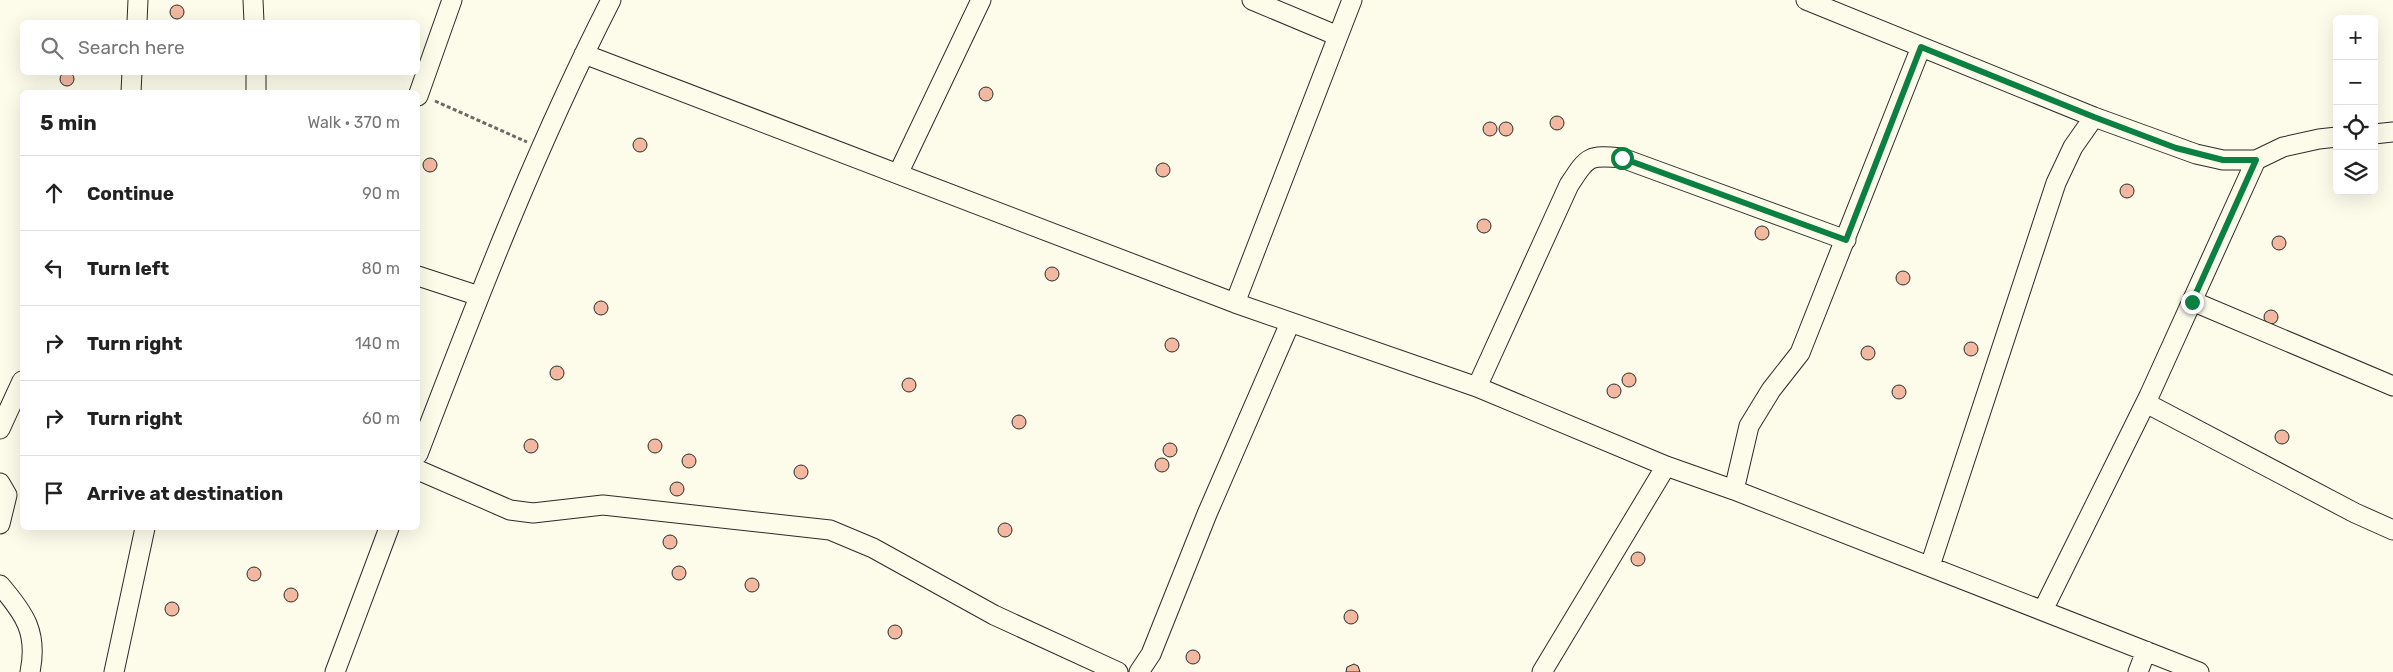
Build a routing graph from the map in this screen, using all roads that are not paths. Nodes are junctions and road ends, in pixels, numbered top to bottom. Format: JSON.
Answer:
{"nodes":[{"id":1,"x":138,"y":0,"type":"edge"},
{"id":2,"x":254,"y":0,"type":"edge"},
{"id":3,"x":452,"y":0,"type":"edge"},
{"id":4,"x":611,"y":0,"type":"edge"},
{"id":5,"x":981,"y":0,"type":"edge"},
{"id":6,"x":1252,"y":0,"type":"edge"},
{"id":7,"x":1352,"y":0,"type":"edge"},
{"id":8,"x":1806,"y":0,"type":"edge"},
{"id":9,"x":137,"y":20,"type":"edge"},
{"id":10,"x":254,"y":20,"type":"edge"},
{"id":11,"x":1338,"y":36,"type":"junction"},
{"id":12,"x":1921,"y":47,"type":"junction"},
{"id":13,"x":584,"y":54,"type":"junction"},
{"id":14,"x":132,"y":75,"type":"edge"},
{"id":15,"x":256,"y":75,"type":"edge"},
{"id":16,"x":131,"y":90,"type":"edge"},
{"id":17,"x":256,"y":90,"type":"edge"},
{"id":18,"x":420,"y":90,"type":"edge"},
{"id":19,"x":2094,"y":117,"type":"junction"},
{"id":20,"x":2393,"y":132,"type":"edge"},
{"id":21,"x":2378,"y":134,"type":"edge"},
{"id":22,"x":2333,"y":138,"type":"edge"},
{"id":23,"x":2256,"y":160,"type":"junction"},
{"id":24,"x":898,"y":174,"type":"junction"},
{"id":25,"x":1846,"y":240,"type":"junction"},
{"id":26,"x":420,"y":277,"type":"edge"},
{"id":27,"x":479,"y":296,"type":"junction"},
{"id":28,"x":2192,"y":302,"type":"junction"},
{"id":29,"x":1235,"y":303,"type":"junction"},
{"id":30,"x":1290,"y":323,"type":"junction"},
{"id":31,"x":20,"y":385,"type":"edge"},
{"id":32,"x":2393,"y":386,"type":"edge"},
{"id":33,"x":1478,"y":387,"type":"junction"},
{"id":34,"x":2146,"y":403,"type":"junction"},
{"id":35,"x":0,"y":429,"type":"edge"},
{"id":36,"x":420,"y":449,"type":"edge"},
{"id":37,"x":1666,"y":466,"type":"junction"},
{"id":38,"x":420,"y":471,"type":"edge"},
{"id":39,"x":0,"y":484,"type":"edge"},
{"id":40,"x":1734,"y":490,"type":"junction"},
{"id":41,"x":0,"y":524,"type":"edge"},
{"id":42,"x":145,"y":530,"type":"edge"},
{"id":43,"x":388,"y":530,"type":"edge"},
{"id":44,"x":2393,"y":530,"type":"edge"},
{"id":45,"x":1930,"y":566,"type":"junction"},
{"id":46,"x":0,"y":585,"type":"edge"},
{"id":47,"x":2043,"y":610,"type":"junction"},
{"id":48,"x":2146,"y":651,"type":"junction"},
{"id":49,"x":30,"y":672,"type":"edge"},
{"id":50,"x":114,"y":672,"type":"edge"},
{"id":51,"x":335,"y":672,"type":"edge"},
{"id":52,"x":1118,"y":672,"type":"edge"},
{"id":53,"x":1138,"y":672,"type":"edge"},
{"id":54,"x":1542,"y":672,"type":"edge"},
{"id":55,"x":2138,"y":672,"type":"edge"},
{"id":56,"x":2199,"y":672,"type":"edge"}],
"edges":[{"from":1,"to":9,"type":"street"},
{"from":2,"to":10,"type":"street"},
{"from":3,"to":18,"type":"street"},
{"from":4,"to":13,"type":"street"},
{"from":5,"to":24,"type":"street"},
{"from":6,"to":11,"type":"street"},
{"from":7,"to":11,"type":"street"},
{"from":8,"to":12,"type":"street"},
{"from":11,"to":29,"type":"street"},
{"from":12,"to":19,"type":"street"},
{"from":12,"to":25,"type":"street"},
{"from":13,"to":24,"type":"street"},
{"from":13,"to":27,"type":"street"},
{"from":14,"to":16,"type":"street"},
{"from":15,"to":17,"type":"street"},
{"from":19,"to":23,"type":"street"},
{"from":19,"to":45,"type":"street"},
{"from":20,"to":21,"type":"street"},
{"from":22,"to":23,"type":"street"},
{"from":23,"to":28,"type":"street"},
{"from":24,"to":29,"type":"street"},
{"from":25,"to":33,"type":"street"},
{"from":25,"to":40,"type":"street"},
{"from":26,"to":27,"type":"street"},
{"from":27,"to":36,"type":"street"},
{"from":28,"to":32,"type":"street"},
{"from":28,"to":34,"type":"street"},
{"from":29,"to":30,"type":"street"},
{"from":30,"to":33,"type":"street"},
{"from":30,"to":53,"type":"street"},
{"from":31,"to":35,"type":"street"},
{"from":33,"to":37,"type":"street"},
{"from":34,"to":44,"type":"street"},
{"from":34,"to":47,"type":"street"},
{"from":37,"to":40,"type":"street"},
{"from":37,"to":54,"type":"street"},
{"from":38,"to":52,"type":"street"},
{"from":39,"to":41,"type":"street"},
{"from":40,"to":45,"type":"street"},
{"from":42,"to":50,"type":"street"},
{"from":43,"to":51,"type":"street"},
{"from":45,"to":47,"type":"street"},
{"from":46,"to":49,"type":"street"},
{"from":47,"to":48,"type":"street"},
{"from":48,"to":55,"type":"street"},
{"from":48,"to":56,"type":"street"}]}
